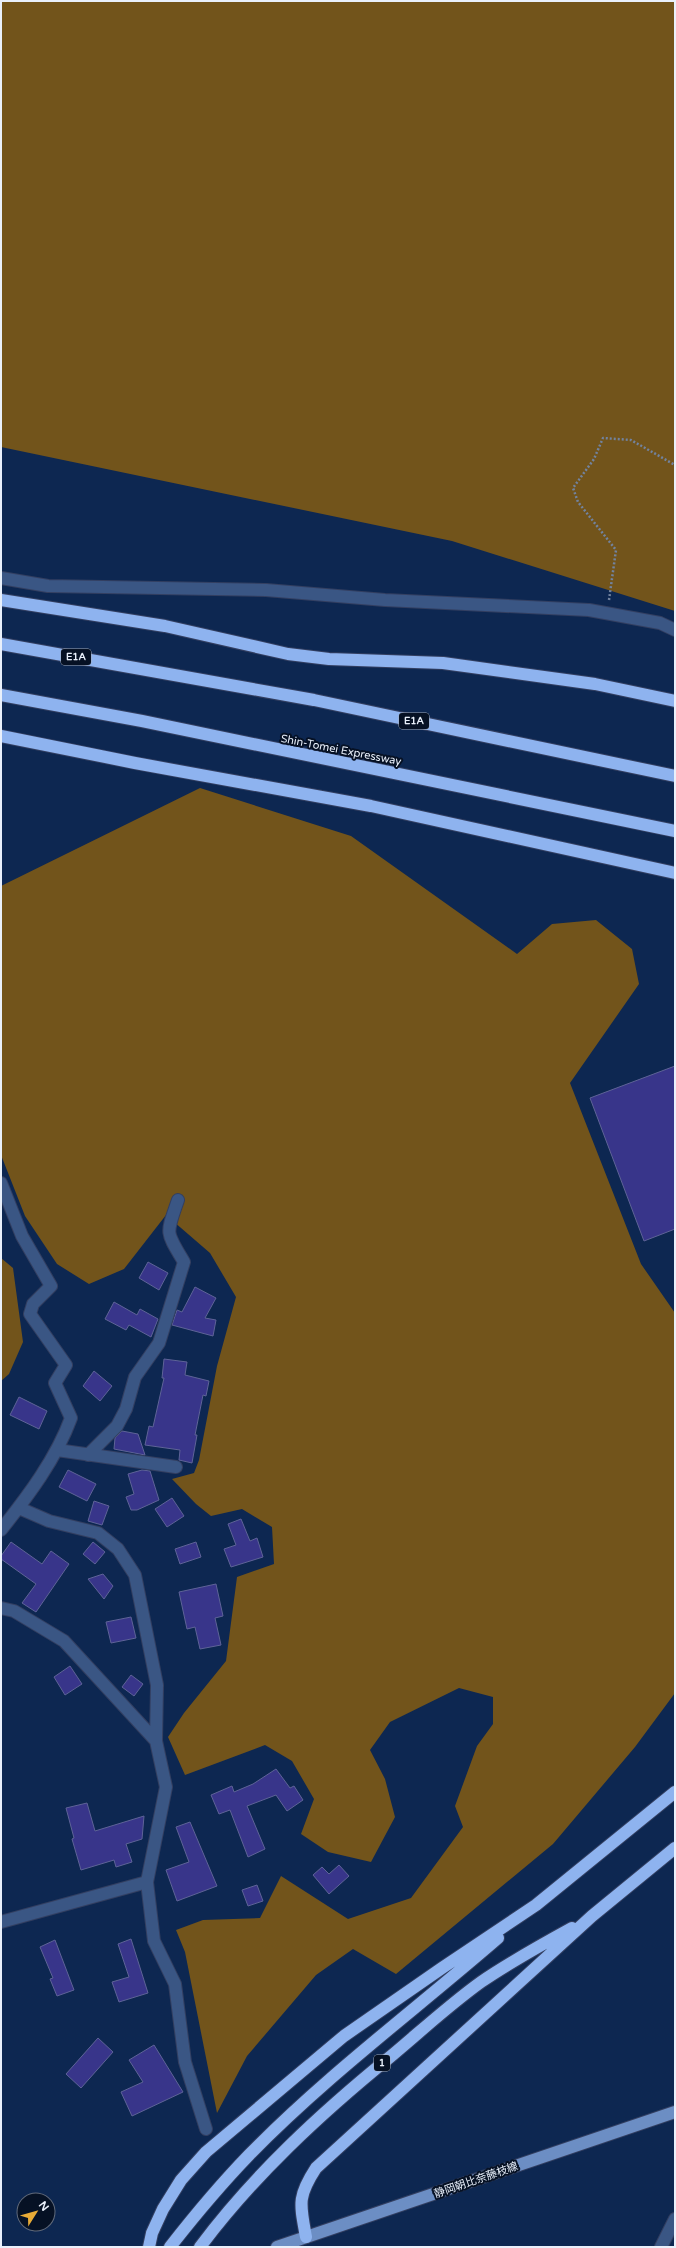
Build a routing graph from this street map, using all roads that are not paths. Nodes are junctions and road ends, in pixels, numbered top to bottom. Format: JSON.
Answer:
{"nodes":[{"id":1,"x":1,"y":578,"type":"edge"},
{"id":2,"x":1,"y":600,"type":"edge"},
{"id":3,"x":675,"y":630,"type":"edge"},
{"id":4,"x":1,"y":644,"type":"edge"},
{"id":5,"x":1,"y":695,"type":"edge"},
{"id":6,"x":675,"y":702,"type":"edge"},
{"id":7,"x":1,"y":736,"type":"edge"},
{"id":8,"x":675,"y":776,"type":"edge"},
{"id":9,"x":675,"y":831,"type":"edge"},
{"id":10,"x":675,"y":873,"type":"edge"},
{"id":11,"x":1,"y":1183,"type":"edge"},
{"id":12,"x":178,"y":1200,"type":"dead end"},
{"id":13,"x":57,"y":1450,"type":"junction"},
{"id":14,"x":88,"y":1455,"type":"junction"},
{"id":15,"x":176,"y":1466,"type":"dead end"},
{"id":16,"x":19,"y":1508,"type":"junction"},
{"id":17,"x":1,"y":1530,"type":"edge"},
{"id":18,"x":1,"y":1608,"type":"edge"},
{"id":19,"x":156,"y":1741,"type":"junction"},
{"id":20,"x":675,"y":1792,"type":"edge"},
{"id":21,"x":675,"y":1848,"type":"edge"},
{"id":22,"x":146,"y":1882,"type":"junction"},
{"id":23,"x":536,"y":1905,"type":"junction"},
{"id":24,"x":592,"y":1916,"type":"junction"},
{"id":25,"x":1,"y":1922,"type":"edge"},
{"id":26,"x":675,"y":2112,"type":"edge"},
{"id":27,"x":206,"y":2129,"type":"dead end"},
{"id":28,"x":675,"y":2219,"type":"edge"},
{"id":29,"x":306,"y":2237,"type":"junction"},
{"id":30,"x":201,"y":2246,"type":"edge"},
{"id":31,"x":149,"y":2247,"type":"edge"},
{"id":32,"x":170,"y":2247,"type":"edge"},
{"id":33,"x":277,"y":2247,"type":"edge"},
{"id":34,"x":660,"y":2247,"type":"edge"}],
"edges":[{"from":1,"to":3,"type":"street"},
{"from":2,"to":6,"type":"highway"},
{"from":4,"to":8,"type":"highway","number":"E1A"},
{"from":5,"to":9,"type":"highway","name":"Shin-Tomei Expressway"},
{"from":7,"to":10,"type":"highway"},
{"from":11,"to":13,"type":"street"},
{"from":12,"to":14,"type":"street"},
{"from":13,"to":14,"type":"street"},
{"from":13,"to":16,"type":"street"},
{"from":14,"to":15,"type":"street"},
{"from":16,"to":17,"type":"street"},
{"from":16,"to":19,"type":"street"},
{"from":18,"to":19,"type":"street"},
{"from":19,"to":22,"type":"street"},
{"from":20,"to":23,"type":"highway"},
{"from":21,"to":24,"type":"highway"},
{"from":22,"to":25,"type":"street"},
{"from":22,"to":27,"type":"street"},
{"from":23,"to":31,"type":"highway"},
{"from":23,"to":32,"type":"highway"},
{"from":24,"to":29,"type":"highway"},
{"from":24,"to":30,"type":"highway","number":"1"},
{"from":26,"to":29,"type":"main road","name":"静岡朝比奈藤枝線"},
{"from":28,"to":34,"type":"street"},
{"from":29,"to":33,"type":"main road","name":"静岡朝比奈藤枝線"}]}
